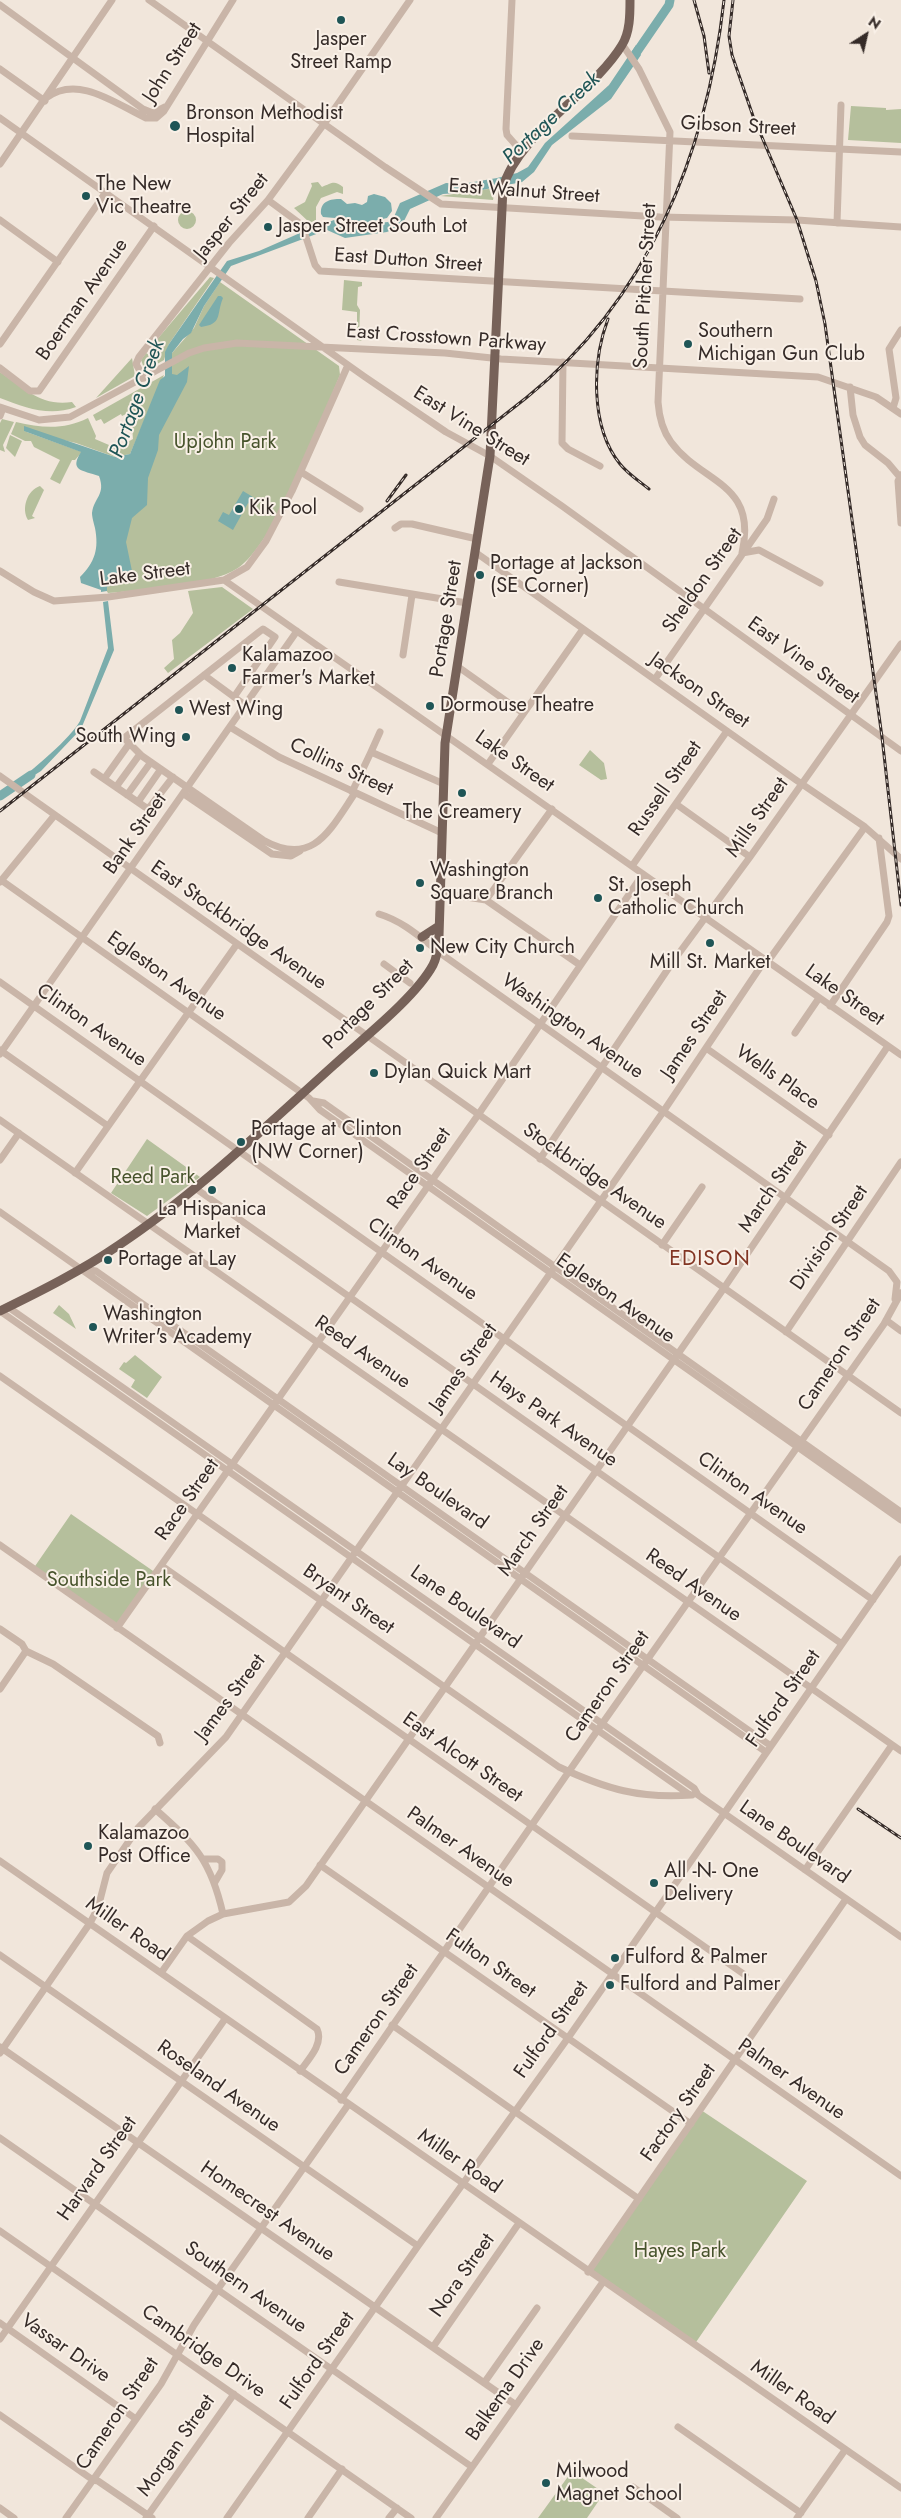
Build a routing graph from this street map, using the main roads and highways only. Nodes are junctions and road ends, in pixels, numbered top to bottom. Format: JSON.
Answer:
{"nodes":[{"id":1,"x":630,"y":0,"type":"edge"},
{"id":2,"x":439,"y":926,"type":"junction"},
{"id":3,"x":422,"y":938,"type":"road end"},
{"id":4,"x":3,"y":1310,"type":"edge"}],
"edges":[{"from":1,"to":2,"type":"main road","name":"Portage Street"},
{"from":2,"to":3,"type":"main road"},
{"from":2,"to":4,"type":"main road","name":"Portage Street"}]}
